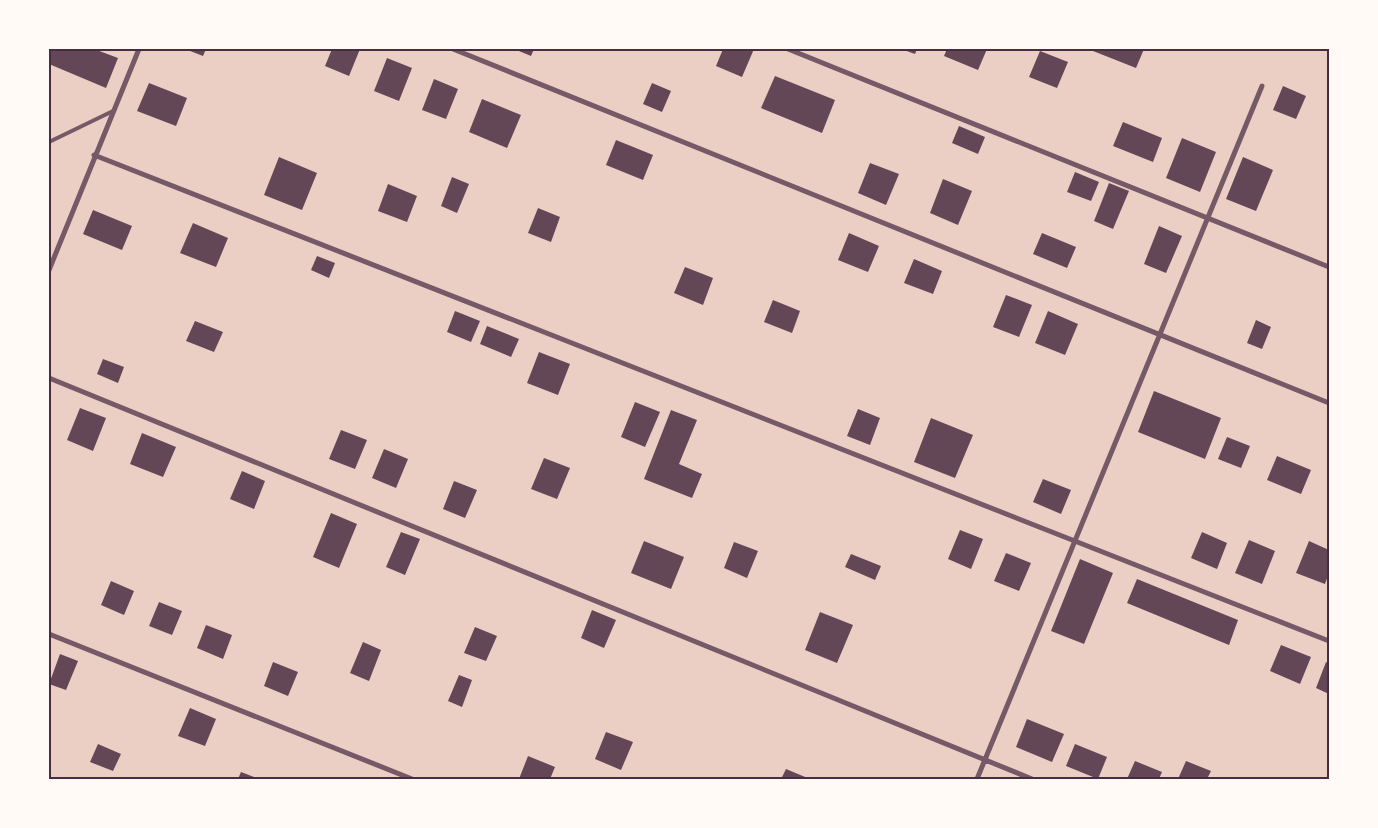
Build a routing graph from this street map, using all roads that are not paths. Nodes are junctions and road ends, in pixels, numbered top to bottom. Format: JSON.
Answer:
{"nodes":[{"id":1,"x":139,"y":49,"type":"edge"},
{"id":2,"x":453,"y":49,"type":"edge"},
{"id":3,"x":788,"y":49,"type":"edge"},
{"id":4,"x":1262,"y":86,"type":"dead end"},
{"id":5,"x":113,"y":112,"type":"junction"},
{"id":6,"x":49,"y":142,"type":"edge"},
{"id":7,"x":94,"y":155,"type":"junction"},
{"id":8,"x":1208,"y":218,"type":"junction"},
{"id":9,"x":1329,"y":267,"type":"edge"},
{"id":10,"x":49,"y":270,"type":"edge"},
{"id":11,"x":1159,"y":336,"type":"junction"},
{"id":12,"x":49,"y":378,"type":"edge"},
{"id":13,"x":1329,"y":403,"type":"edge"},
{"id":14,"x":1074,"y":540,"type":"junction"},
{"id":15,"x":49,"y":634,"type":"edge"},
{"id":16,"x":1329,"y":641,"type":"edge"},
{"id":17,"x":985,"y":760,"type":"junction"},
{"id":18,"x":412,"y":779,"type":"edge"},
{"id":19,"x":977,"y":779,"type":"edge"},
{"id":20,"x":1032,"y":779,"type":"edge"}],
"edges":[{"from":1,"to":5,"type":"street"},
{"from":2,"to":11,"type":"street"},
{"from":3,"to":8,"type":"street"},
{"from":4,"to":8,"type":"street"},
{"from":5,"to":6,"type":"lane"},
{"from":5,"to":7,"type":"street"},
{"from":7,"to":10,"type":"street"},
{"from":7,"to":14,"type":"street"},
{"from":8,"to":9,"type":"street"},
{"from":8,"to":11,"type":"street"},
{"from":11,"to":13,"type":"street"},
{"from":11,"to":14,"type":"street"},
{"from":12,"to":17,"type":"street"},
{"from":14,"to":16,"type":"street"},
{"from":14,"to":17,"type":"street"},
{"from":15,"to":18,"type":"street"},
{"from":17,"to":19,"type":"street"},
{"from":17,"to":20,"type":"street"}]}
